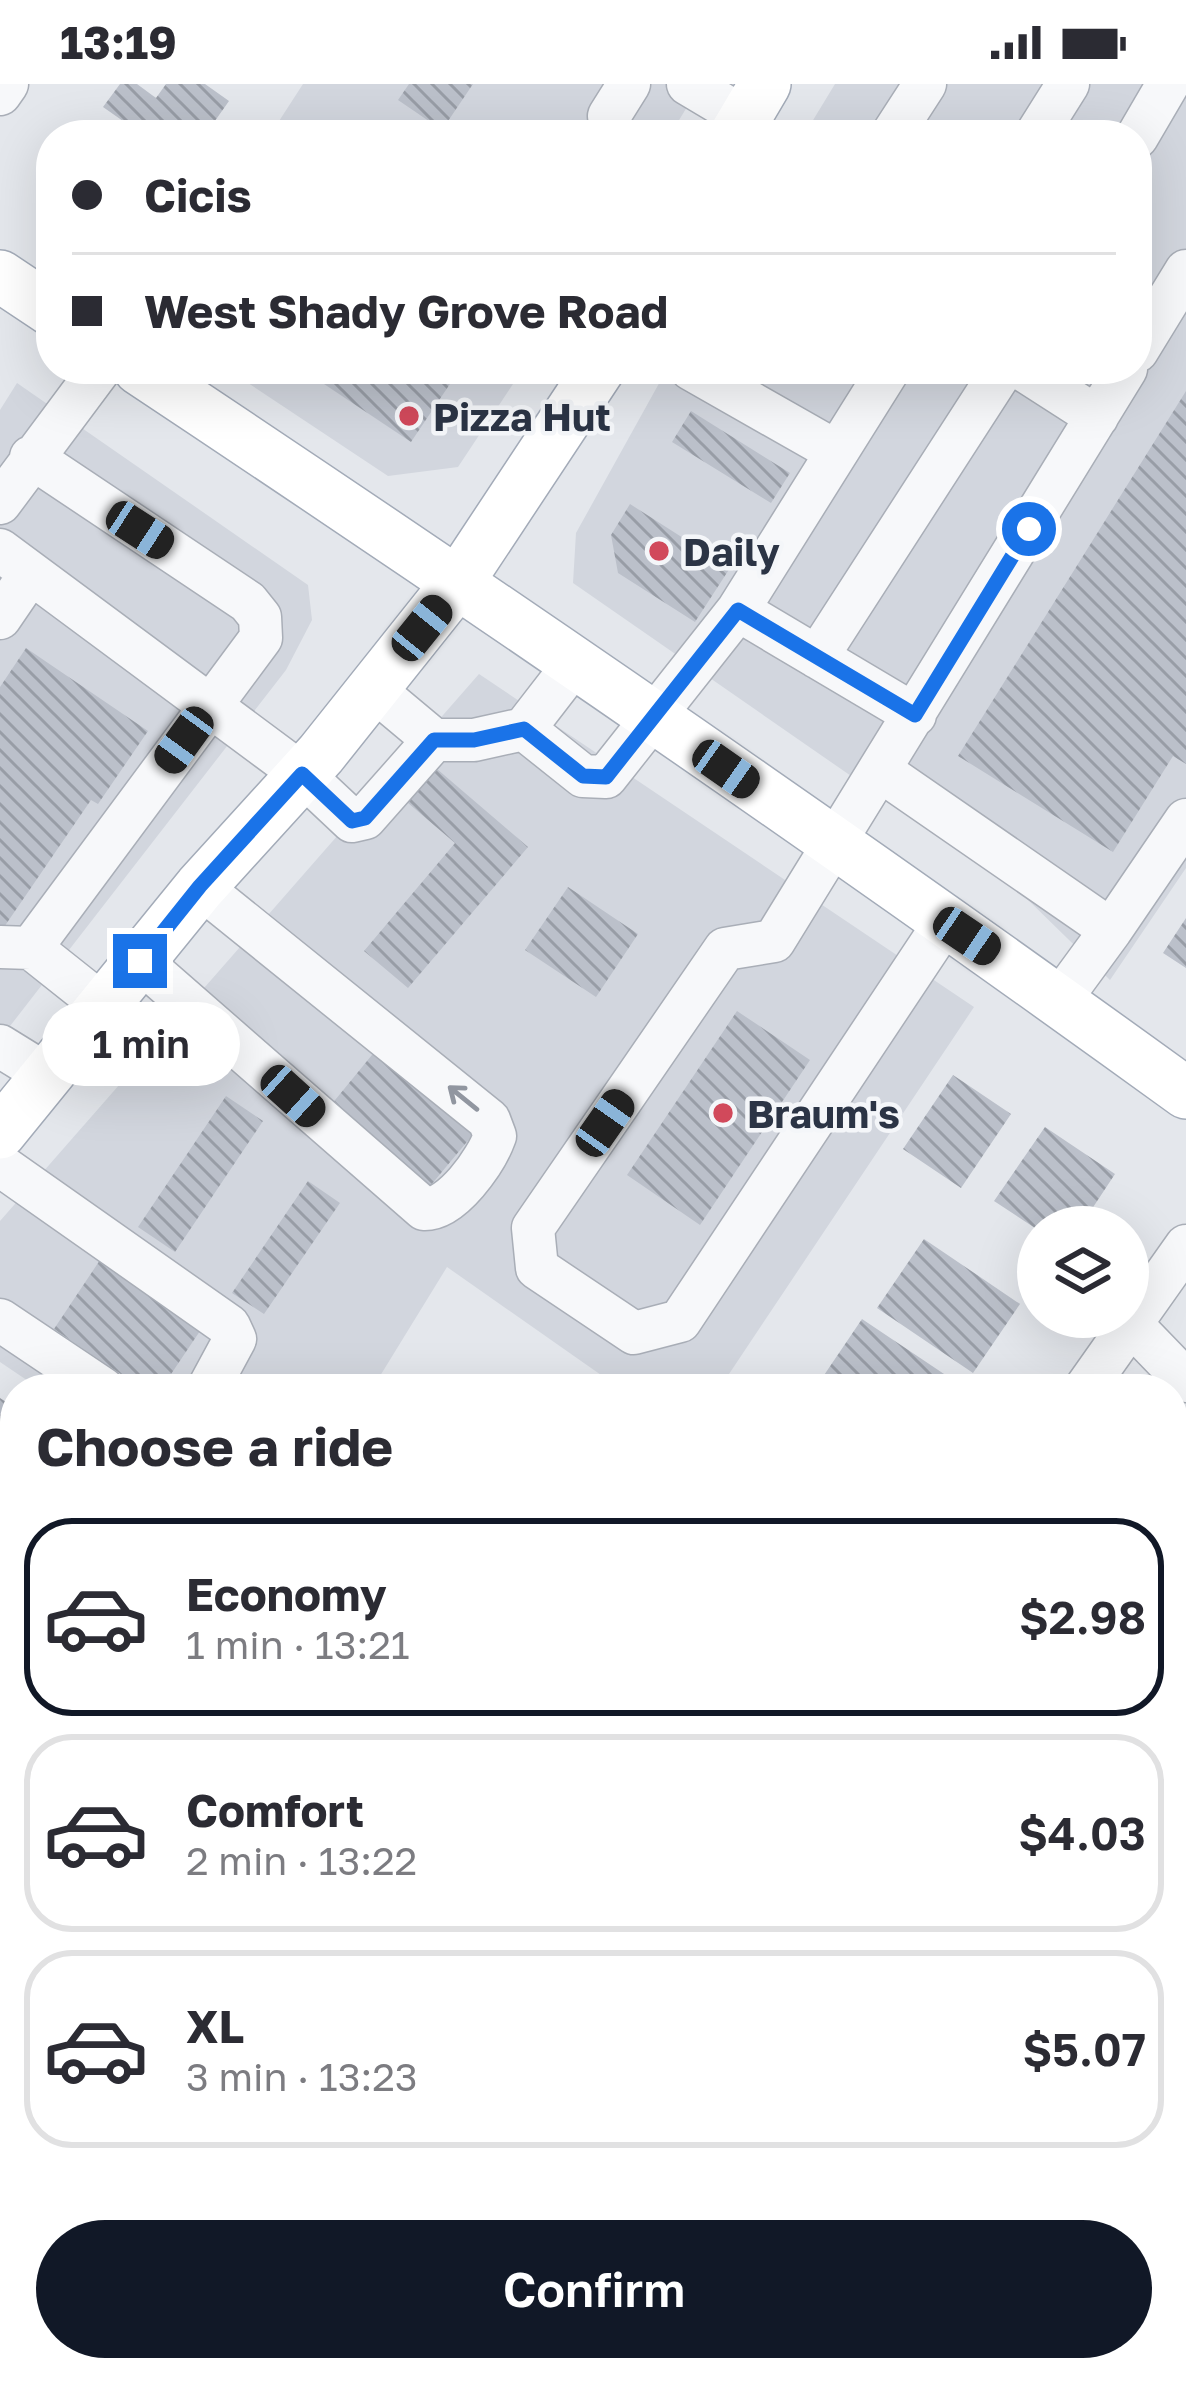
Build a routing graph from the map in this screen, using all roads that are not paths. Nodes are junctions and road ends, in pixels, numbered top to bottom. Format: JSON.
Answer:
{"nodes":[{"id":1,"x":7,"y":84,"type":"edge"},
{"id":2,"x":688,"y":84,"type":"edge"},
{"id":3,"x":925,"y":84,"type":"edge"},
{"id":4,"x":1069,"y":84,"type":"edge"},
{"id":5,"x":1168,"y":84,"type":"edge"},
{"id":6,"x":0,"y":94,"type":"edge"},
{"id":7,"x":748,"y":112,"type":"edge"},
{"id":8,"x":902,"y":120,"type":"edge"},
{"id":9,"x":1046,"y":120,"type":"edge"},
{"id":10,"x":1147,"y":120,"type":"edge"},
{"id":11,"x":1186,"y":271,"type":"edge"},
{"id":12,"x":0,"y":276,"type":"edge"},
{"id":13,"x":36,"y":300,"type":"edge"},
{"id":14,"x":1152,"y":327,"type":"edge"},
{"id":15,"x":89,"y":384,"type":"edge"},
{"id":16,"x":162,"y":384,"type":"edge"},
{"id":17,"x":589,"y":384,"type":"edge"},
{"id":18,"x":750,"y":384,"type":"edge"},
{"id":19,"x":880,"y":384,"type":"edge"},
{"id":20,"x":993,"y":384,"type":"edge"},
{"id":21,"x":1045,"y":384,"type":"edge"},
{"id":22,"x":1117,"y":384,"type":"edge"},
{"id":23,"x":1097,"y":417,"type":"junction"},
{"id":24,"x":837,"y":452,"type":"junction"},
{"id":25,"x":32,"y":458,"type":"junction"},
{"id":26,"x":0,"y":503,"type":"edge"},
{"id":27,"x":15,"y":562,"type":"edge"},
{"id":28,"x":458,"y":582,"type":"junction"},
{"id":29,"x":738,"y":610,"type":"junction"},
{"id":30,"x":0,"y":618,"type":"edge"},
{"id":31,"x":818,"y":657,"type":"junction"},
{"id":32,"x":575,"y":663,"type":"junction"},
{"id":33,"x":373,"y":689,"type":"junction"},
{"id":34,"x":210,"y":706,"type":"junction"},
{"id":35,"x":915,"y":715,"type":"junction"},
{"id":36,"x":653,"y":718,"type":"junction"},
{"id":37,"x":524,"y":729,"type":"junction"},
{"id":38,"x":434,"y":740,"type":"junction"},
{"id":39,"x":881,"y":771,"type":"junction"},
{"id":40,"x":302,"y":774,"type":"junction"},
{"id":41,"x":1186,"y":820,"type":"edge"},
{"id":42,"x":836,"y":844,"type":"junction"},
{"id":43,"x":200,"y":886,"type":"junction"},
{"id":44,"x":946,"y":921,"type":"junction"},
{"id":45,"x":1111,"y":931,"type":"junction"},
{"id":46,"x":16,"y":947,"type":"edge"},
{"id":47,"x":140,"y":961,"type":"junction"},
{"id":48,"x":1059,"y":1001,"type":"junction"},
{"id":49,"x":104,"y":1006,"type":"junction"},
{"id":50,"x":0,"y":1046,"type":"edge"},
{"id":51,"x":47,"y":1075,"type":"junction"},
{"id":52,"x":1186,"y":1094,"type":"edge"},
{"id":53,"x":0,"y":1133,"type":"edge"},
{"id":54,"x":0,"y":1166,"type":"edge"},
{"id":55,"x":1186,"y":1246,"type":"edge"},
{"id":56,"x":1149,"y":1298,"type":"edge"},
{"id":57,"x":0,"y":1321,"type":"edge"},
{"id":58,"x":1121,"y":1338,"type":"edge"},
{"id":59,"x":1145,"y":1338,"type":"edge"},
{"id":60,"x":81,"y":1374,"type":"edge"},
{"id":61,"x":216,"y":1374,"type":"edge"},
{"id":62,"x":1096,"y":1374,"type":"edge"},
{"id":63,"x":1179,"y":1374,"type":"edge"}],
"edges":[{"from":1,"to":6,"type":"street"},
{"from":2,"to":7,"type":"street"},
{"from":3,"to":8,"type":"street"},
{"from":4,"to":9,"type":"street"},
{"from":5,"to":10,"type":"street"},
{"from":11,"to":14,"type":"street"},
{"from":12,"to":13,"type":"main road"},
{"from":15,"to":25,"type":"street"},
{"from":16,"to":28,"type":"main road"},
{"from":17,"to":28,"type":"main road"},
{"from":18,"to":24,"type":"street"},
{"from":19,"to":24,"type":"street"},
{"from":20,"to":31,"type":"street"},
{"from":21,"to":23,"type":"street"},
{"from":22,"to":23,"type":"street"},
{"from":23,"to":35,"type":"street"},
{"from":24,"to":29,"type":"street"},
{"from":25,"to":26,"type":"street"},
{"from":25,"to":34,"type":"street"},
{"from":27,"to":30,"type":"street"},
{"from":27,"to":34,"type":"street"},
{"from":28,"to":32,"type":"main road"},
{"from":28,"to":33,"type":"main road"},
{"from":29,"to":31,"type":"street"},
{"from":29,"to":36,"type":"street"},
{"from":31,"to":35,"type":"street"},
{"from":32,"to":36,"type":"main road"},
{"from":32,"to":37,"type":"street"},
{"from":33,"to":38,"type":"street"},
{"from":33,"to":40,"type":"main road"},
{"from":34,"to":40,"type":"street"},
{"from":34,"to":46,"type":"street"},
{"from":35,"to":39,"type":"street"},
{"from":36,"to":37,"type":"street"},
{"from":36,"to":42,"type":"main road"},
{"from":37,"to":38,"type":"street"},
{"from":38,"to":40,"type":"street"},
{"from":39,"to":42,"type":"street"},
{"from":39,"to":45,"type":"street"},
{"from":40,"to":43,"type":"main road"},
{"from":41,"to":45,"type":"street"},
{"from":42,"to":44,"type":"main road"},
{"from":42,"to":44,"type":"street"},
{"from":43,"to":47,"type":"main road"},
{"from":47,"to":43,"type":"street","one_way":true},
{"from":44,"to":48,"type":"main road"},
{"from":45,"to":48,"type":"street"},
{"from":46,"to":49,"type":"street"},
{"from":47,"to":49,"type":"main road"},
{"from":48,"to":52,"type":"main road"},
{"from":49,"to":51,"type":"main road"},
{"from":50,"to":51,"type":"street"},
{"from":51,"to":53,"type":"main road"},
{"from":54,"to":61,"type":"street"},
{"from":55,"to":56,"type":"street"},
{"from":57,"to":60,"type":"street"},
{"from":58,"to":62,"type":"street"},
{"from":59,"to":63,"type":"street"}]}
